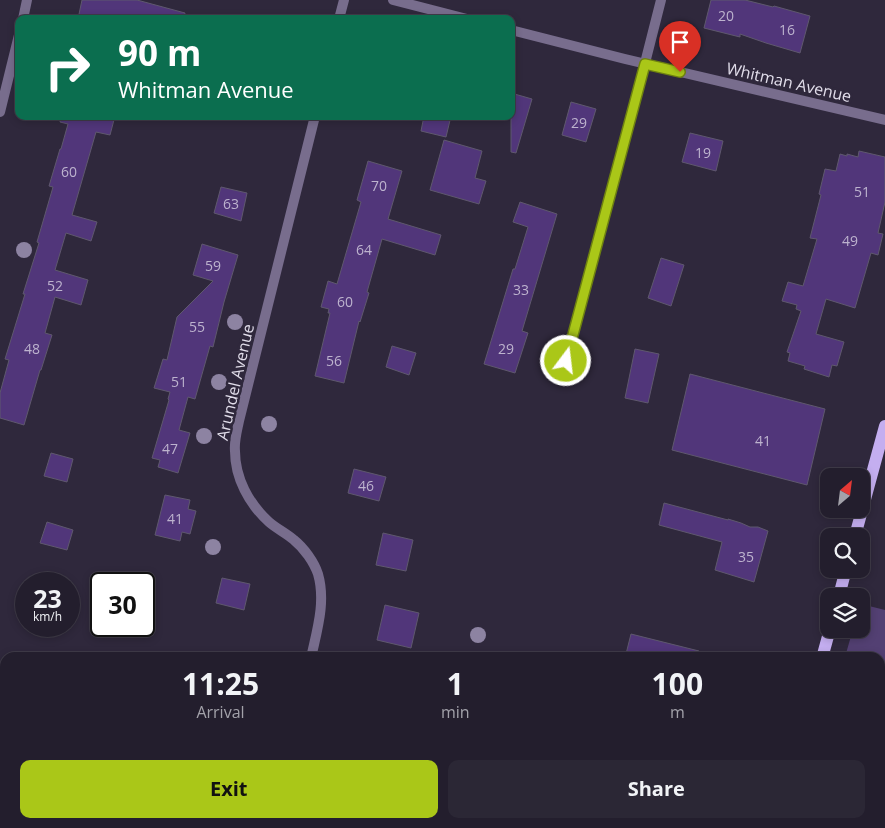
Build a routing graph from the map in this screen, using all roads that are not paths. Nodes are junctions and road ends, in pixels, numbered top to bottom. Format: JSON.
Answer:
{"nodes":[{"id":1,"x":27,"y":0,"type":"edge"},
{"id":2,"x":344,"y":0,"type":"edge"},
{"id":3,"x":393,"y":0,"type":"edge"},
{"id":4,"x":660,"y":0,"type":"edge"},
{"id":5,"x":24,"y":15,"type":"edge"},
{"id":6,"x":340,"y":15,"type":"edge"},
{"id":7,"x":451,"y":15,"type":"edge"},
{"id":8,"x":515,"y":31,"type":"edge"},
{"id":9,"x":15,"y":52,"type":"edge"},
{"id":10,"x":645,"y":64,"type":"junction"},
{"id":11,"x":0,"y":112,"type":"edge"},
{"id":12,"x":314,"y":120,"type":"edge"},
{"id":13,"x":885,"y":120,"type":"edge"},
{"id":14,"x":566,"y":361,"type":"dead end"},
{"id":15,"x":885,"y":426,"type":"edge"},
{"id":16,"x":857,"y":528,"type":"edge"},
{"id":17,"x":828,"y":638,"type":"edge"},
{"id":18,"x":312,"y":652,"type":"edge"},
{"id":19,"x":824,"y":652,"type":"edge"}],
"edges":[{"from":1,"to":5,"type":"street"},
{"from":2,"to":6,"type":"street"},
{"from":3,"to":7,"type":"street"},
{"from":4,"to":10,"type":"street"},
{"from":8,"to":10,"type":"street","name":"Whitman Avenue"},
{"from":9,"to":11,"type":"street"},
{"from":10,"to":13,"type":"street","name":"Whitman Avenue"},
{"from":10,"to":14,"type":"street"},
{"from":12,"to":18,"type":"street","name":"Arundel Avenue"},
{"from":15,"to":16,"type":"main road"},
{"from":17,"to":19,"type":"main road"}]}
